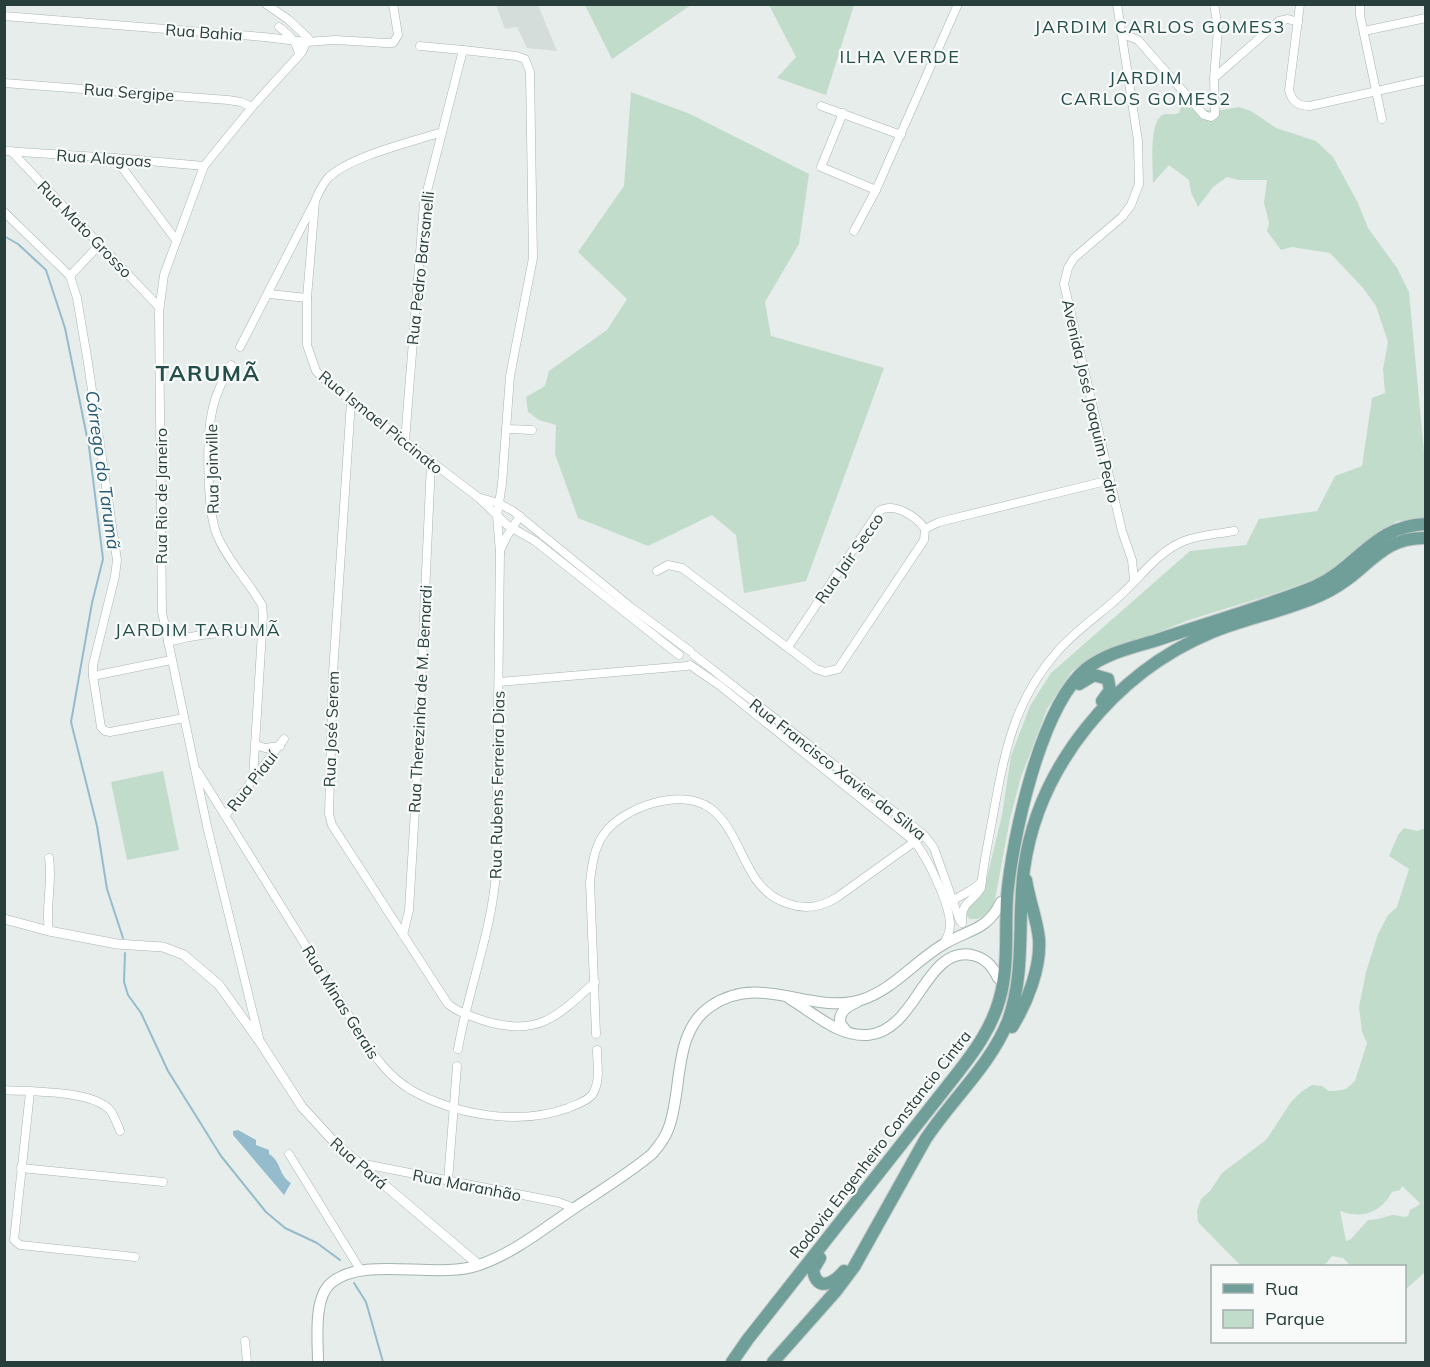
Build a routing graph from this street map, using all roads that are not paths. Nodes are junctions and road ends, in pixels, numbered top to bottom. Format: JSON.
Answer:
{"nodes":[{"id":1,"x":266,"y":4,"type":"edge"},
{"id":2,"x":393,"y":4,"type":"edge"},
{"id":3,"x":958,"y":4,"type":"edge"},
{"id":4,"x":1117,"y":4,"type":"edge"},
{"id":5,"x":1214,"y":4,"type":"edge"},
{"id":6,"x":1300,"y":4,"type":"edge"},
{"id":7,"x":1360,"y":4,"type":"edge"},
{"id":8,"x":4,"y":16,"type":"edge"},
{"id":9,"x":1425,"y":18,"type":"edge"},
{"id":10,"x":289,"y":20,"type":"junction"},
{"id":11,"x":1298,"y":22,"type":"junction"},
{"id":12,"x":279,"y":27,"type":"junction"},
{"id":13,"x":1364,"y":32,"type":"junction"},
{"id":14,"x":1121,"y":33,"type":"junction"},
{"id":15,"x":264,"y":37,"type":"junction"},
{"id":16,"x":294,"y":39,"type":"junction"},
{"id":17,"x":306,"y":42,"type":"junction"},
{"id":18,"x":420,"y":46,"type":"dead end"},
{"id":19,"x":463,"y":50,"type":"junction"},
{"id":20,"x":299,"y":55,"type":"junction"},
{"id":21,"x":1214,"y":78,"type":"junction"},
{"id":22,"x":1425,"y":80,"type":"edge"},
{"id":23,"x":4,"y":83,"type":"edge"},
{"id":24,"x":1376,"y":92,"type":"junction"},
{"id":25,"x":821,"y":106,"type":"dead end"},
{"id":26,"x":252,"y":107,"type":"junction"},
{"id":27,"x":843,"y":113,"type":"junction"},
{"id":28,"x":1382,"y":119,"type":"dead end"},
{"id":29,"x":442,"y":132,"type":"junction"},
{"id":30,"x":901,"y":135,"type":"junction"},
{"id":31,"x":8,"y":151,"type":"edge"},
{"id":32,"x":115,"y":158,"type":"junction"},
{"id":33,"x":204,"y":166,"type":"junction"},
{"id":34,"x":876,"y":190,"type":"junction"},
{"id":35,"x":315,"y":201,"type":"junction"},
{"id":36,"x":4,"y":212,"type":"edge"},
{"id":37,"x":854,"y":231,"type":"dead end"},
{"id":38,"x":176,"y":240,"type":"junction"},
{"id":39,"x":100,"y":244,"type":"junction"},
{"id":40,"x":70,"y":276,"type":"junction"},
{"id":41,"x":269,"y":294,"type":"junction"},
{"id":42,"x":308,"y":298,"type":"junction"},
{"id":43,"x":159,"y":307,"type":"junction"},
{"id":44,"x":240,"y":347,"type":"dead end"},
{"id":45,"x":231,"y":365,"type":"dead end"},
{"id":46,"x":351,"y":401,"type":"junction"},
{"id":47,"x":506,"y":429,"type":"junction"},
{"id":48,"x":532,"y":430,"type":"dead end"},
{"id":49,"x":405,"y":441,"type":"junction"},
{"id":50,"x":431,"y":463,"type":"junction"},
{"id":51,"x":1110,"y":480,"type":"junction"},
{"id":52,"x":502,"y":484,"type":"junction"},
{"id":53,"x":480,"y":498,"type":"junction"},
{"id":54,"x":498,"y":503,"type":"junction"},
{"id":55,"x":507,"y":507,"type":"junction"},
{"id":56,"x":496,"y":516,"type":"junction"},
{"id":57,"x":520,"y":516,"type":"junction"},
{"id":58,"x":1425,"y":524,"type":"edge"},
{"id":59,"x":513,"y":528,"type":"junction"},
{"id":60,"x":925,"y":529,"type":"junction"},
{"id":61,"x":1234,"y":531,"type":"dead end"},
{"id":62,"x":1425,"y":538,"type":"edge"},
{"id":63,"x":500,"y":552,"type":"junction"},
{"id":64,"x":657,"y":571,"type":"dead end"},
{"id":65,"x":1134,"y":580,"type":"junction"},
{"id":66,"x":262,"y":632,"type":"junction"},
{"id":67,"x":671,"y":637,"type":"junction"},
{"id":68,"x":168,"y":642,"type":"junction"},
{"id":69,"x":665,"y":645,"type":"junction"},
{"id":70,"x":788,"y":647,"type":"junction"},
{"id":71,"x":692,"y":653,"type":"junction"},
{"id":72,"x":678,"y":655,"type":"junction"},
{"id":73,"x":171,"y":660,"type":"junction"},
{"id":74,"x":689,"y":665,"type":"junction"},
{"id":75,"x":656,"y":668,"type":"junction"},
{"id":76,"x":93,"y":676,"type":"junction"},
{"id":77,"x":498,"y":682,"type":"junction"},
{"id":78,"x":184,"y":718,"type":"junction"},
{"id":79,"x":256,"y":745,"type":"junction"},
{"id":80,"x":195,"y":765,"type":"junction"},
{"id":81,"x":253,"y":778,"type":"junction"},
{"id":82,"x":1023,"y":804,"type":"junction"},
{"id":83,"x":225,"y":816,"type":"junction"},
{"id":84,"x":924,"y":835,"type":"junction"},
{"id":85,"x":915,"y":842,"type":"junction"},
{"id":86,"x":49,"y":858,"type":"dead end"},
{"id":87,"x":1025,"y":865,"type":"junction"},
{"id":88,"x":981,"y":881,"type":"junction"},
{"id":89,"x":946,"y":886,"type":"junction"},
{"id":90,"x":959,"y":895,"type":"junction"},
{"id":91,"x":952,"y":901,"type":"junction"},
{"id":92,"x":1001,"y":902,"type":"junction"},
{"id":93,"x":946,"y":909,"type":"junction"},
{"id":94,"x":4,"y":919,"type":"edge"},
{"id":95,"x":962,"y":923,"type":"junction"},
{"id":96,"x":49,"y":931,"type":"junction"},
{"id":97,"x":973,"y":931,"type":"junction"},
{"id":98,"x":403,"y":935,"type":"junction"},
{"id":99,"x":944,"y":943,"type":"junction"},
{"id":100,"x":1020,"y":970,"type":"junction"},
{"id":101,"x":998,"y":978,"type":"junction"},
{"id":102,"x":595,"y":982,"type":"junction"},
{"id":103,"x":787,"y":997,"type":"junction"},
{"id":104,"x":860,"y":1000,"type":"junction"},
{"id":105,"x":464,"y":1014,"type":"junction"},
{"id":106,"x":847,"y":1032,"type":"junction"},
{"id":107,"x":596,"y":1034,"type":"dead end"},
{"id":108,"x":260,"y":1042,"type":"junction"},
{"id":109,"x":994,"y":1047,"type":"junction"},
{"id":110,"x":458,"y":1049,"type":"dead end"},
{"id":111,"x":597,"y":1050,"type":"dead end"},
{"id":112,"x":457,"y":1066,"type":"dead end"},
{"id":113,"x":4,"y":1090,"type":"edge"},
{"id":114,"x":30,"y":1092,"type":"junction"},
{"id":115,"x":453,"y":1108,"type":"junction"},
{"id":116,"x":926,"y":1113,"type":"junction"},
{"id":117,"x":120,"y":1131,"type":"dead end"},
{"id":118,"x":910,"y":1134,"type":"junction"},
{"id":119,"x":289,"y":1154,"type":"dead end"},
{"id":120,"x":359,"y":1163,"type":"junction"},
{"id":121,"x":21,"y":1168,"type":"junction"},
{"id":122,"x":448,"y":1181,"type":"junction"},
{"id":123,"x":164,"y":1182,"type":"dead end"},
{"id":124,"x":574,"y":1208,"type":"junction"},
{"id":125,"x":135,"y":1257,"type":"dead end"},
{"id":126,"x":479,"y":1265,"type":"junction"},
{"id":127,"x":361,"y":1271,"type":"junction"},
{"id":128,"x":245,"y":1341,"type":"dead end"},
{"id":129,"x":247,"y":1362,"type":"edge"},
{"id":130,"x":318,"y":1362,"type":"edge"},
{"id":131,"x":732,"y":1362,"type":"edge"},
{"id":132,"x":773,"y":1362,"type":"edge"}],
"edges":[{"from":1,"to":10,"type":"street"},
{"from":2,"to":17,"type":"street","name":"Rua Bahia"},
{"from":3,"to":30,"type":"street"},
{"from":4,"to":14,"type":"street","name":"Avenida José Joaquim Pedro"},
{"from":5,"to":21,"type":"street"},
{"from":6,"to":11,"type":"street"},
{"from":7,"to":13,"type":"street"},
{"from":8,"to":15,"type":"street","name":"Rua Bahia"},
{"from":9,"to":13,"type":"street"},
{"from":10,"to":12,"type":"street"},
{"from":10,"to":17,"type":"street"},
{"from":11,"to":21,"type":"street"},
{"from":11,"to":24,"type":"street"},
{"from":12,"to":15,"type":"street"},
{"from":12,"to":16,"type":"street"},
{"from":13,"to":24,"type":"street"},
{"from":14,"to":21,"type":"street"},
{"from":14,"to":51,"type":"street","name":"Avenida José Joaquim Pedro"},
{"from":15,"to":16,"type":"street","name":"Rua Bahia"},
{"from":16,"to":17,"type":"street","name":"Rua Bahia"},
{"from":16,"to":20,"type":"street"},
{"from":17,"to":20,"type":"street","name":"Rua Rio de Janeiro"},
{"from":18,"to":19,"type":"street"},
{"from":19,"to":29,"type":"street","name":"Rua Pedro Barsanelli"},
{"from":19,"to":47,"type":"street"},
{"from":20,"to":26,"type":"street","name":"Rua Rio de Janeiro"},
{"from":22,"to":24,"type":"street"},
{"from":23,"to":26,"type":"street","name":"Rua Sergipe"},
{"from":24,"to":28,"type":"street"},
{"from":25,"to":27,"type":"street"},
{"from":26,"to":33,"type":"street","name":"Rua Rio de Janeiro"},
{"from":27,"to":30,"type":"street"},
{"from":27,"to":34,"type":"street"},
{"from":29,"to":35,"type":"street","name":"Rua Ismael Piccinato"},
{"from":29,"to":49,"type":"street","name":"Rua Pedro Barsanelli"},
{"from":30,"to":34,"type":"street"},
{"from":31,"to":32,"type":"street","name":"Rua Alagoas"},
{"from":31,"to":39,"type":"street","name":"Rua Mato Grosso"},
{"from":32,"to":33,"type":"street","name":"Rua Alagoas"},
{"from":32,"to":38,"type":"street"},
{"from":33,"to":38,"type":"street","name":"Rua Rio de Janeiro"},
{"from":34,"to":37,"type":"street"},
{"from":35,"to":41,"type":"street"},
{"from":35,"to":42,"type":"street","name":"Rua Ismael Piccinato"},
{"from":36,"to":40,"type":"street"},
{"from":38,"to":43,"type":"street","name":"Rua Rio de Janeiro"},
{"from":39,"to":40,"type":"street"},
{"from":39,"to":43,"type":"street","name":"Rua Mato Grosso"},
{"from":40,"to":76,"type":"street"},
{"from":41,"to":42,"type":"street"},
{"from":41,"to":44,"type":"street"},
{"from":42,"to":46,"type":"street","name":"Rua Ismael Piccinato"},
{"from":43,"to":68,"type":"street","name":"Rua Rio de Janeiro"},
{"from":45,"to":66,"type":"street","name":"Rua Joinville"},
{"from":46,"to":49,"type":"street","name":"Rua Ismael Piccinato"},
{"from":46,"to":98,"type":"street","name":"Rua José Serem"},
{"from":47,"to":48,"type":"street"},
{"from":47,"to":52,"type":"street"},
{"from":49,"to":50,"type":"street","name":"Rua Ismael Piccinato"},
{"from":50,"to":53,"type":"street","name":"Rua Ismael Piccinato"},
{"from":50,"to":98,"type":"street","name":"Rua Therezinha de M. Bernardi"},
{"from":51,"to":60,"type":"street"},
{"from":51,"to":65,"type":"street","name":"Avenida José Joaquim Pedro"},
{"from":52,"to":54,"type":"street"},
{"from":52,"to":55,"type":"street"},
{"from":53,"to":54,"type":"street","name":"Rua Ismael Piccinato"},
{"from":53,"to":56,"type":"street","name":"Rua Ismael Piccinato"},
{"from":54,"to":55,"type":"street","name":"Rua Francisco Xavier da Silva"},
{"from":54,"to":56,"type":"street","name":"Rua Rubens Ferreira Dias"},
{"from":55,"to":57,"type":"street","name":"Rua Francisco Xavier da Silva"},
{"from":56,"to":59,"type":"street"},
{"from":56,"to":63,"type":"street","name":"Rua Rubens Ferreira Dias"},
{"from":57,"to":59,"type":"street"},
{"from":57,"to":67,"type":"street","name":"Rua Francisco Xavier da Silva"},
{"from":58,"to":82,"type":"main road","name":"Rodovia Engenheiro Constancio Cintra"},
{"from":59,"to":63,"type":"street"},
{"from":59,"to":69,"type":"street"},
{"from":60,"to":70,"type":"street","name":"Rua Jair Secco"},
{"from":60,"to":70,"type":"street"},
{"from":61,"to":65,"type":"street"},
{"from":62,"to":87,"type":"main road","name":"Rodovia Engenheiro Constancio Cintra"},
{"from":63,"to":77,"type":"street","name":"Rua Rubens Ferreira Dias"},
{"from":64,"to":70,"type":"street"},
{"from":65,"to":88,"type":"street"},
{"from":66,"to":68,"type":"street"},
{"from":66,"to":79,"type":"street","name":"Rua Joinville"},
{"from":67,"to":69,"type":"street"},
{"from":67,"to":71,"type":"street","name":"Rua Francisco Xavier da Silva"},
{"from":68,"to":73,"type":"street","name":"Rua Rio de Janeiro"},
{"from":69,"to":72,"type":"street"},
{"from":71,"to":72,"type":"street"},
{"from":71,"to":74,"type":"street"},
{"from":71,"to":84,"type":"street","name":"Rua Francisco Xavier da Silva"},
{"from":72,"to":74,"type":"street"},
{"from":72,"to":75,"type":"street"},
{"from":73,"to":76,"type":"street"},
{"from":73,"to":78,"type":"street","name":"Rua Rio de Janeiro"},
{"from":74,"to":75,"type":"street"},
{"from":74,"to":85,"type":"street","name":"Rua Francisco Xavier da Silva"},
{"from":75,"to":77,"type":"street"},
{"from":76,"to":78,"type":"street"},
{"from":77,"to":105,"type":"street","name":"Rua Rubens Ferreira Dias"},
{"from":78,"to":80,"type":"street","name":"Rua Rio de Janeiro"},
{"from":79,"to":81,"type":"street","name":"Rua Joinville"},
{"from":79,"to":81,"type":"street","name":"Rua Piauí"},
{"from":80,"to":83,"type":"street","name":"Rua Minas Gerais"},
{"from":80,"to":108,"type":"street","name":"Rua Rio de Janeiro"},
{"from":81,"to":83,"type":"street","name":"Rua Piauí"},
{"from":82,"to":87,"type":"main road"},
{"from":82,"to":92,"type":"main road"},
{"from":82,"to":116,"type":"main road","name":"Rodovia Engenheiro Constancio Cintra"},
{"from":83,"to":115,"type":"street","name":"Rua Minas Gerais"},
{"from":84,"to":85,"type":"street"},
{"from":84,"to":89,"type":"street","name":"Rua Francisco Xavier da Silva"},
{"from":85,"to":93,"type":"street","name":"Rua Francisco Xavier da Silva"},
{"from":85,"to":102,"type":"street"},
{"from":86,"to":96,"type":"street"},
{"from":87,"to":100,"type":"main road","name":"Rodovia Engenheiro Constancio Cintra"},
{"from":87,"to":109,"type":"main road"},
{"from":88,"to":90,"type":"street"},
{"from":88,"to":95,"type":"street"},
{"from":89,"to":90,"type":"street"},
{"from":89,"to":91,"type":"street","name":"Rua Francisco Xavier da Silva"},
{"from":90,"to":91,"type":"street"},
{"from":91,"to":93,"type":"street"},
{"from":91,"to":95,"type":"street","name":"Rua Francisco Xavier da Silva"},
{"from":92,"to":97,"type":"main road"},
{"from":92,"to":101,"type":"main road"},
{"from":93,"to":99,"type":"street","name":"Rua Francisco Xavier da Silva"},
{"from":94,"to":96,"type":"street","name":"Rua Pará"},
{"from":95,"to":97,"type":"street","name":"Rua Francisco Xavier da Silva"},
{"from":96,"to":108,"type":"street","name":"Rua Pará"},
{"from":97,"to":99,"type":"main road"},
{"from":98,"to":105,"type":"street","name":"Rua José Serem"},
{"from":99,"to":104,"type":"main road"},
{"from":100,"to":109,"type":"main road","name":"Rodovia Engenheiro Constancio Cintra"},
{"from":100,"to":118,"type":"main road"},
{"from":101,"to":106,"type":"main road"},
{"from":101,"to":116,"type":"main road"},
{"from":102,"to":105,"type":"street"},
{"from":102,"to":107,"type":"street"},
{"from":103,"to":104,"type":"main road"},
{"from":103,"to":106,"type":"main road"},
{"from":103,"to":124,"type":"main road"},
{"from":104,"to":106,"type":"main road"},
{"from":105,"to":110,"type":"street","name":"Rua Rubens Ferreira Dias"},
{"from":108,"to":120,"type":"street","name":"Rua Pará"},
{"from":109,"to":132,"type":"main road","name":"Rodovia Engenheiro Constancio Cintra"},
{"from":111,"to":115,"type":"street","name":"Rua Minas Gerais"},
{"from":112,"to":115,"type":"street"},
{"from":113,"to":114,"type":"street"},
{"from":114,"to":117,"type":"street"},
{"from":114,"to":121,"type":"street"},
{"from":115,"to":122,"type":"street"},
{"from":116,"to":118,"type":"main road","name":"Rodovia Engenheiro Constancio Cintra"},
{"from":118,"to":131,"type":"main road","name":"Rodovia Engenheiro Constancio Cintra"},
{"from":119,"to":127,"type":"street"},
{"from":120,"to":122,"type":"street","name":"Rua Maranhão"},
{"from":120,"to":126,"type":"street","name":"Rua Pará"},
{"from":121,"to":123,"type":"street"},
{"from":121,"to":125,"type":"street"},
{"from":122,"to":124,"type":"street","name":"Rua Maranhão"},
{"from":124,"to":126,"type":"main road"},
{"from":126,"to":127,"type":"main road"},
{"from":127,"to":130,"type":"main road"},
{"from":128,"to":129,"type":"street"}]}
